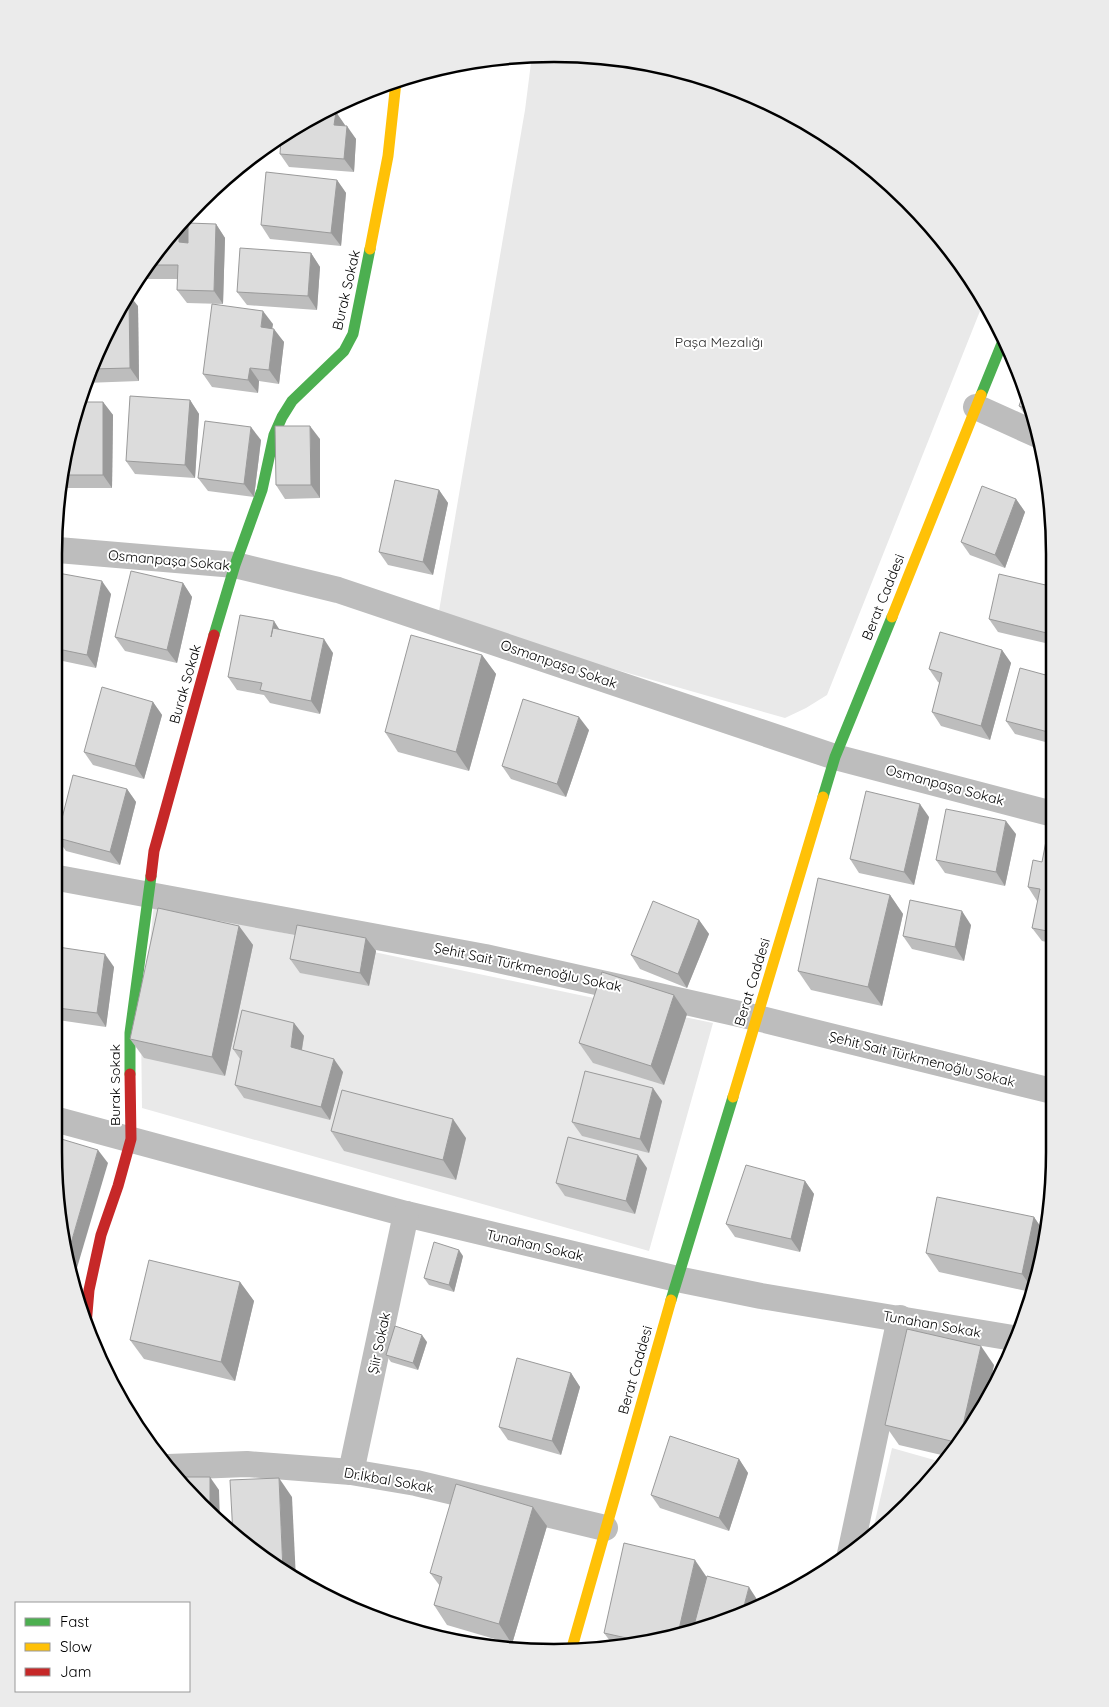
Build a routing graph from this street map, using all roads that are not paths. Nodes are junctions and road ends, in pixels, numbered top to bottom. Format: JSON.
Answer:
{"nodes":[{"id":1,"x":395,"y":89,"type":"edge"},
{"id":2,"x":1000,"y":347,"type":"edge"},
{"id":3,"x":976,"y":407,"type":"junction"},
{"id":4,"x":1031,"y":432,"type":"edge"},
{"id":5,"x":62,"y":550,"type":"edge"},
{"id":6,"x":235,"y":565,"type":"junction"},
{"id":7,"x":834,"y":757,"type":"junction"},
{"id":8,"x":1046,"y":812,"type":"edge"},
{"id":9,"x":62,"y":879,"type":"edge"},
{"id":10,"x":148,"y":894,"type":"junction"},
{"id":11,"x":757,"y":1018,"type":"junction"},
{"id":12,"x":1046,"y":1090,"type":"edge"},
{"id":13,"x":62,"y":1121,"type":"edge"},
{"id":14,"x":131,"y":1139,"type":"junction"},
{"id":15,"x":406,"y":1214,"type":"junction"},
{"id":16,"x":677,"y":1278,"type":"junction"},
{"id":17,"x":88,"y":1307,"type":"edge"},
{"id":18,"x":900,"y":1318,"type":"junction"},
{"id":19,"x":1010,"y":1337,"type":"edge"},
{"id":20,"x":176,"y":1467,"type":"edge"},
{"id":21,"x":351,"y":1472,"type":"junction"},
{"id":22,"x":606,"y":1528,"type":"junction"},
{"id":23,"x":852,"y":1544,"type":"edge"},
{"id":24,"x":573,"y":1643,"type":"edge"}],
"edges":[{"from":1,"to":6,"type":"street","name":"Burak Sokak"},
{"from":2,"to":3,"type":"street","name":"Berat Caddesi"},
{"from":3,"to":4,"type":"street"},
{"from":3,"to":7,"type":"street","name":"Berat Caddesi"},
{"from":5,"to":6,"type":"street","name":"Osmanpaşa Sokak"},
{"from":6,"to":7,"type":"street","name":"Osmanpaşa Sokak"},
{"from":6,"to":10,"type":"street","name":"Burak Sokak"},
{"from":7,"to":8,"type":"street","name":"Osmanpaşa Sokak"},
{"from":7,"to":11,"type":"street","name":"Berat Caddesi"},
{"from":9,"to":10,"type":"street","name":"Şehit Sait Türkmenoğlu Sokak"},
{"from":10,"to":11,"type":"street","name":"Şehit Sait Türkmenoğlu Sokak"},
{"from":10,"to":14,"type":"street","name":"Burak Sokak"},
{"from":11,"to":12,"type":"street","name":"Şehit Sait Türkmenoğlu Sokak"},
{"from":11,"to":16,"type":"street","name":"Berat Caddesi"},
{"from":13,"to":14,"type":"street","name":"Tunahan Sokak"},
{"from":14,"to":15,"type":"street","name":"Tunahan Sokak"},
{"from":14,"to":17,"type":"street","name":"Burak Sokak"},
{"from":15,"to":16,"type":"street","name":"Tunahan Sokak"},
{"from":15,"to":21,"type":"street","name":"Şiir Sokak"},
{"from":16,"to":18,"type":"street","name":"Tunahan Sokak"},
{"from":16,"to":22,"type":"street","name":"Berat Caddesi"},
{"from":18,"to":19,"type":"street","name":"Tunahan Sokak"},
{"from":18,"to":23,"type":"street"},
{"from":20,"to":21,"type":"street","name":"Dr.İkbal Sokak"},
{"from":21,"to":22,"type":"street","name":"Dr.İkbal Sokak"},
{"from":22,"to":24,"type":"street","name":"Berat Caddesi"}]}
